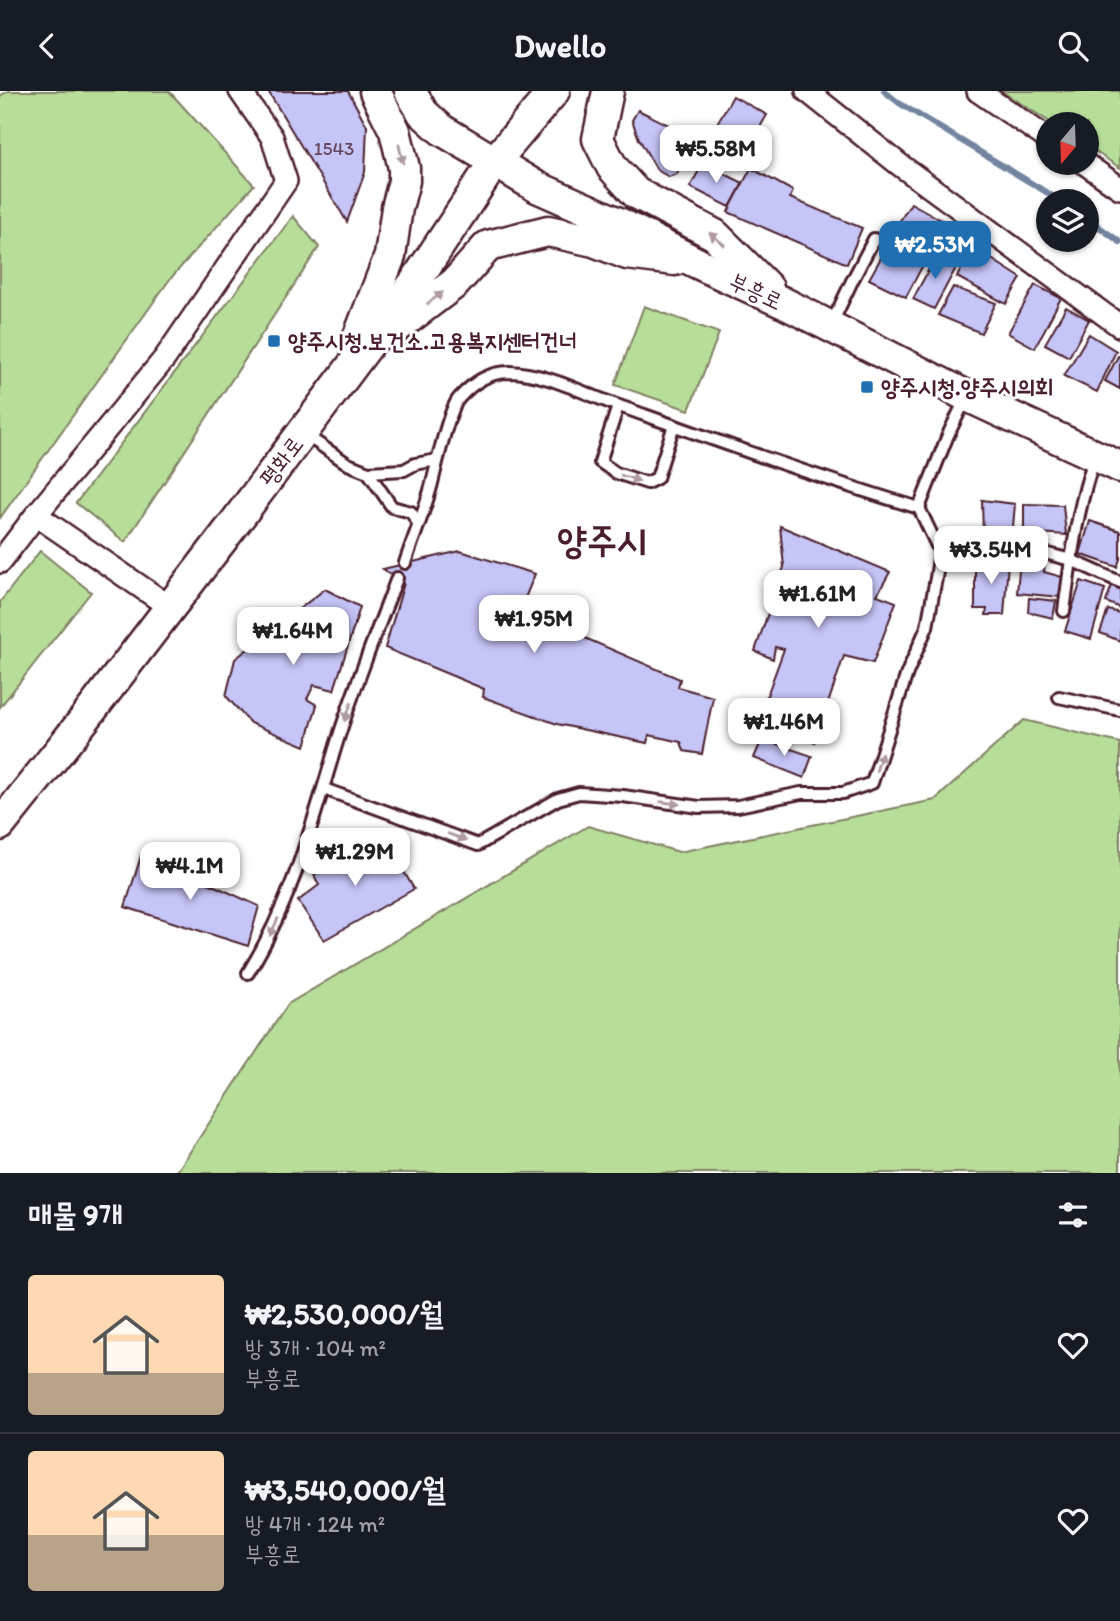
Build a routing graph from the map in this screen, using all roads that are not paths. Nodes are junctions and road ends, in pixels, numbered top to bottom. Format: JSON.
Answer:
{"nodes":[{"id":1,"x":240,"y":91,"type":"edge"},
{"id":2,"x":375,"y":91,"type":"edge"},
{"id":3,"x":410,"y":91,"type":"edge"},
{"id":4,"x":554,"y":91,"type":"edge"},
{"id":5,"x":608,"y":91,"type":"edge"},
{"id":6,"x":807,"y":91,"type":"edge"},
{"id":7,"x":978,"y":91,"type":"edge"},
{"id":8,"x":1036,"y":131,"type":"edge"},
{"id":9,"x":495,"y":161,"type":"junction"},
{"id":10,"x":1099,"y":173,"type":"edge"},
{"id":11,"x":1120,"y":188,"type":"edge"},
{"id":12,"x":874,"y":239,"type":"dead end"},
{"id":13,"x":695,"y":262,"type":"junction"},
{"id":14,"x":784,"y":303,"type":"junction"},
{"id":15,"x":1120,"y":326,"type":"edge"},
{"id":16,"x":830,"y":328,"type":"junction"},
{"id":17,"x":361,"y":355,"type":"junction"},
{"id":18,"x":342,"y":380,"type":"junction"},
{"id":19,"x":967,"y":396,"type":"junction"},
{"id":20,"x":618,"y":406,"type":"junction"},
{"id":21,"x":674,"y":425,"type":"junction"},
{"id":22,"x":302,"y":432,"type":"junction"},
{"id":23,"x":437,"y":460,"type":"junction"},
{"id":24,"x":1108,"y":461,"type":"edge"},
{"id":25,"x":368,"y":473,"type":"junction"},
{"id":26,"x":919,"y":507,"type":"junction"},
{"id":27,"x":36,"y":515,"type":"junction"},
{"id":28,"x":418,"y":523,"type":"junction"},
{"id":29,"x":987,"y":544,"type":"dead end"},
{"id":30,"x":1070,"y":560,"type":"junction"},
{"id":31,"x":0,"y":562,"type":"edge"},
{"id":32,"x":405,"y":563,"type":"dead end"},
{"id":33,"x":397,"y":578,"type":"dead end"},
{"id":34,"x":1120,"y":582,"type":"edge"},
{"id":35,"x":170,"y":607,"type":"junction"},
{"id":36,"x":1064,"y":611,"type":"dead end"},
{"id":37,"x":1059,"y":697,"type":"dead end"},
{"id":38,"x":1120,"y":710,"type":"edge"},
{"id":39,"x":324,"y":789,"type":"junction"},
{"id":40,"x":0,"y":825,"type":"edge"},
{"id":41,"x":248,"y":973,"type":"dead end"}],
"edges":[{"from":1,"to":27,"type":"street"},
{"from":2,"to":18,"type":"main road","one_way":true},
{"from":3,"to":9,"type":"main road","name":"부흥로"},
{"from":4,"to":9,"type":"main road","name":"평화로"},
{"from":14,"to":5,"type":"main road","one_way":true},
{"from":6,"to":15,"type":"street"},
{"from":7,"to":8,"type":"street"},
{"from":9,"to":13,"type":"main road","name":"부흥로"},
{"from":9,"to":17,"type":"main road","name":"평화로"},
{"from":10,"to":11,"type":"street"},
{"from":12,"to":16,"type":"lane"},
{"from":13,"to":14,"type":"main road","name":"부흥로"},
{"from":17,"to":13,"type":"main road","one_way":true},
{"from":14,"to":16,"type":"main road","name":"부흥로"},
{"from":16,"to":19,"type":"main road","name":"부흥로"},
{"from":17,"to":18,"type":"main road","name":"평화로"},
{"from":18,"to":22,"type":"main road","name":"평화로"},
{"from":19,"to":24,"type":"main road","name":"부흥로"},
{"from":19,"to":26,"type":"lane"},
{"from":20,"to":21,"type":"lane"},
{"from":20,"to":21,"type":"lane","one_way":true},
{"from":20,"to":23,"type":"lane"},
{"from":21,"to":26,"type":"lane"},
{"from":22,"to":25,"type":"lane"},
{"from":22,"to":35,"type":"main road","name":"평화로"},
{"from":23,"to":25,"type":"lane"},
{"from":23,"to":28,"type":"lane"},
{"from":24,"to":30,"type":"lane"},
{"from":25,"to":28,"type":"lane"},
{"from":39,"to":26,"type":"lane","one_way":true},
{"from":27,"to":31,"type":"street"},
{"from":27,"to":35,"type":"street"},
{"from":28,"to":32,"type":"lane"},
{"from":29,"to":30,"type":"lane"},
{"from":30,"to":34,"type":"lane"},
{"from":30,"to":36,"type":"lane"},
{"from":33,"to":39,"type":"lane","one_way":true},
{"from":35,"to":40,"type":"main road","name":"평화로"},
{"from":37,"to":38,"type":"lane"},
{"from":39,"to":41,"type":"lane","one_way":true}]}
